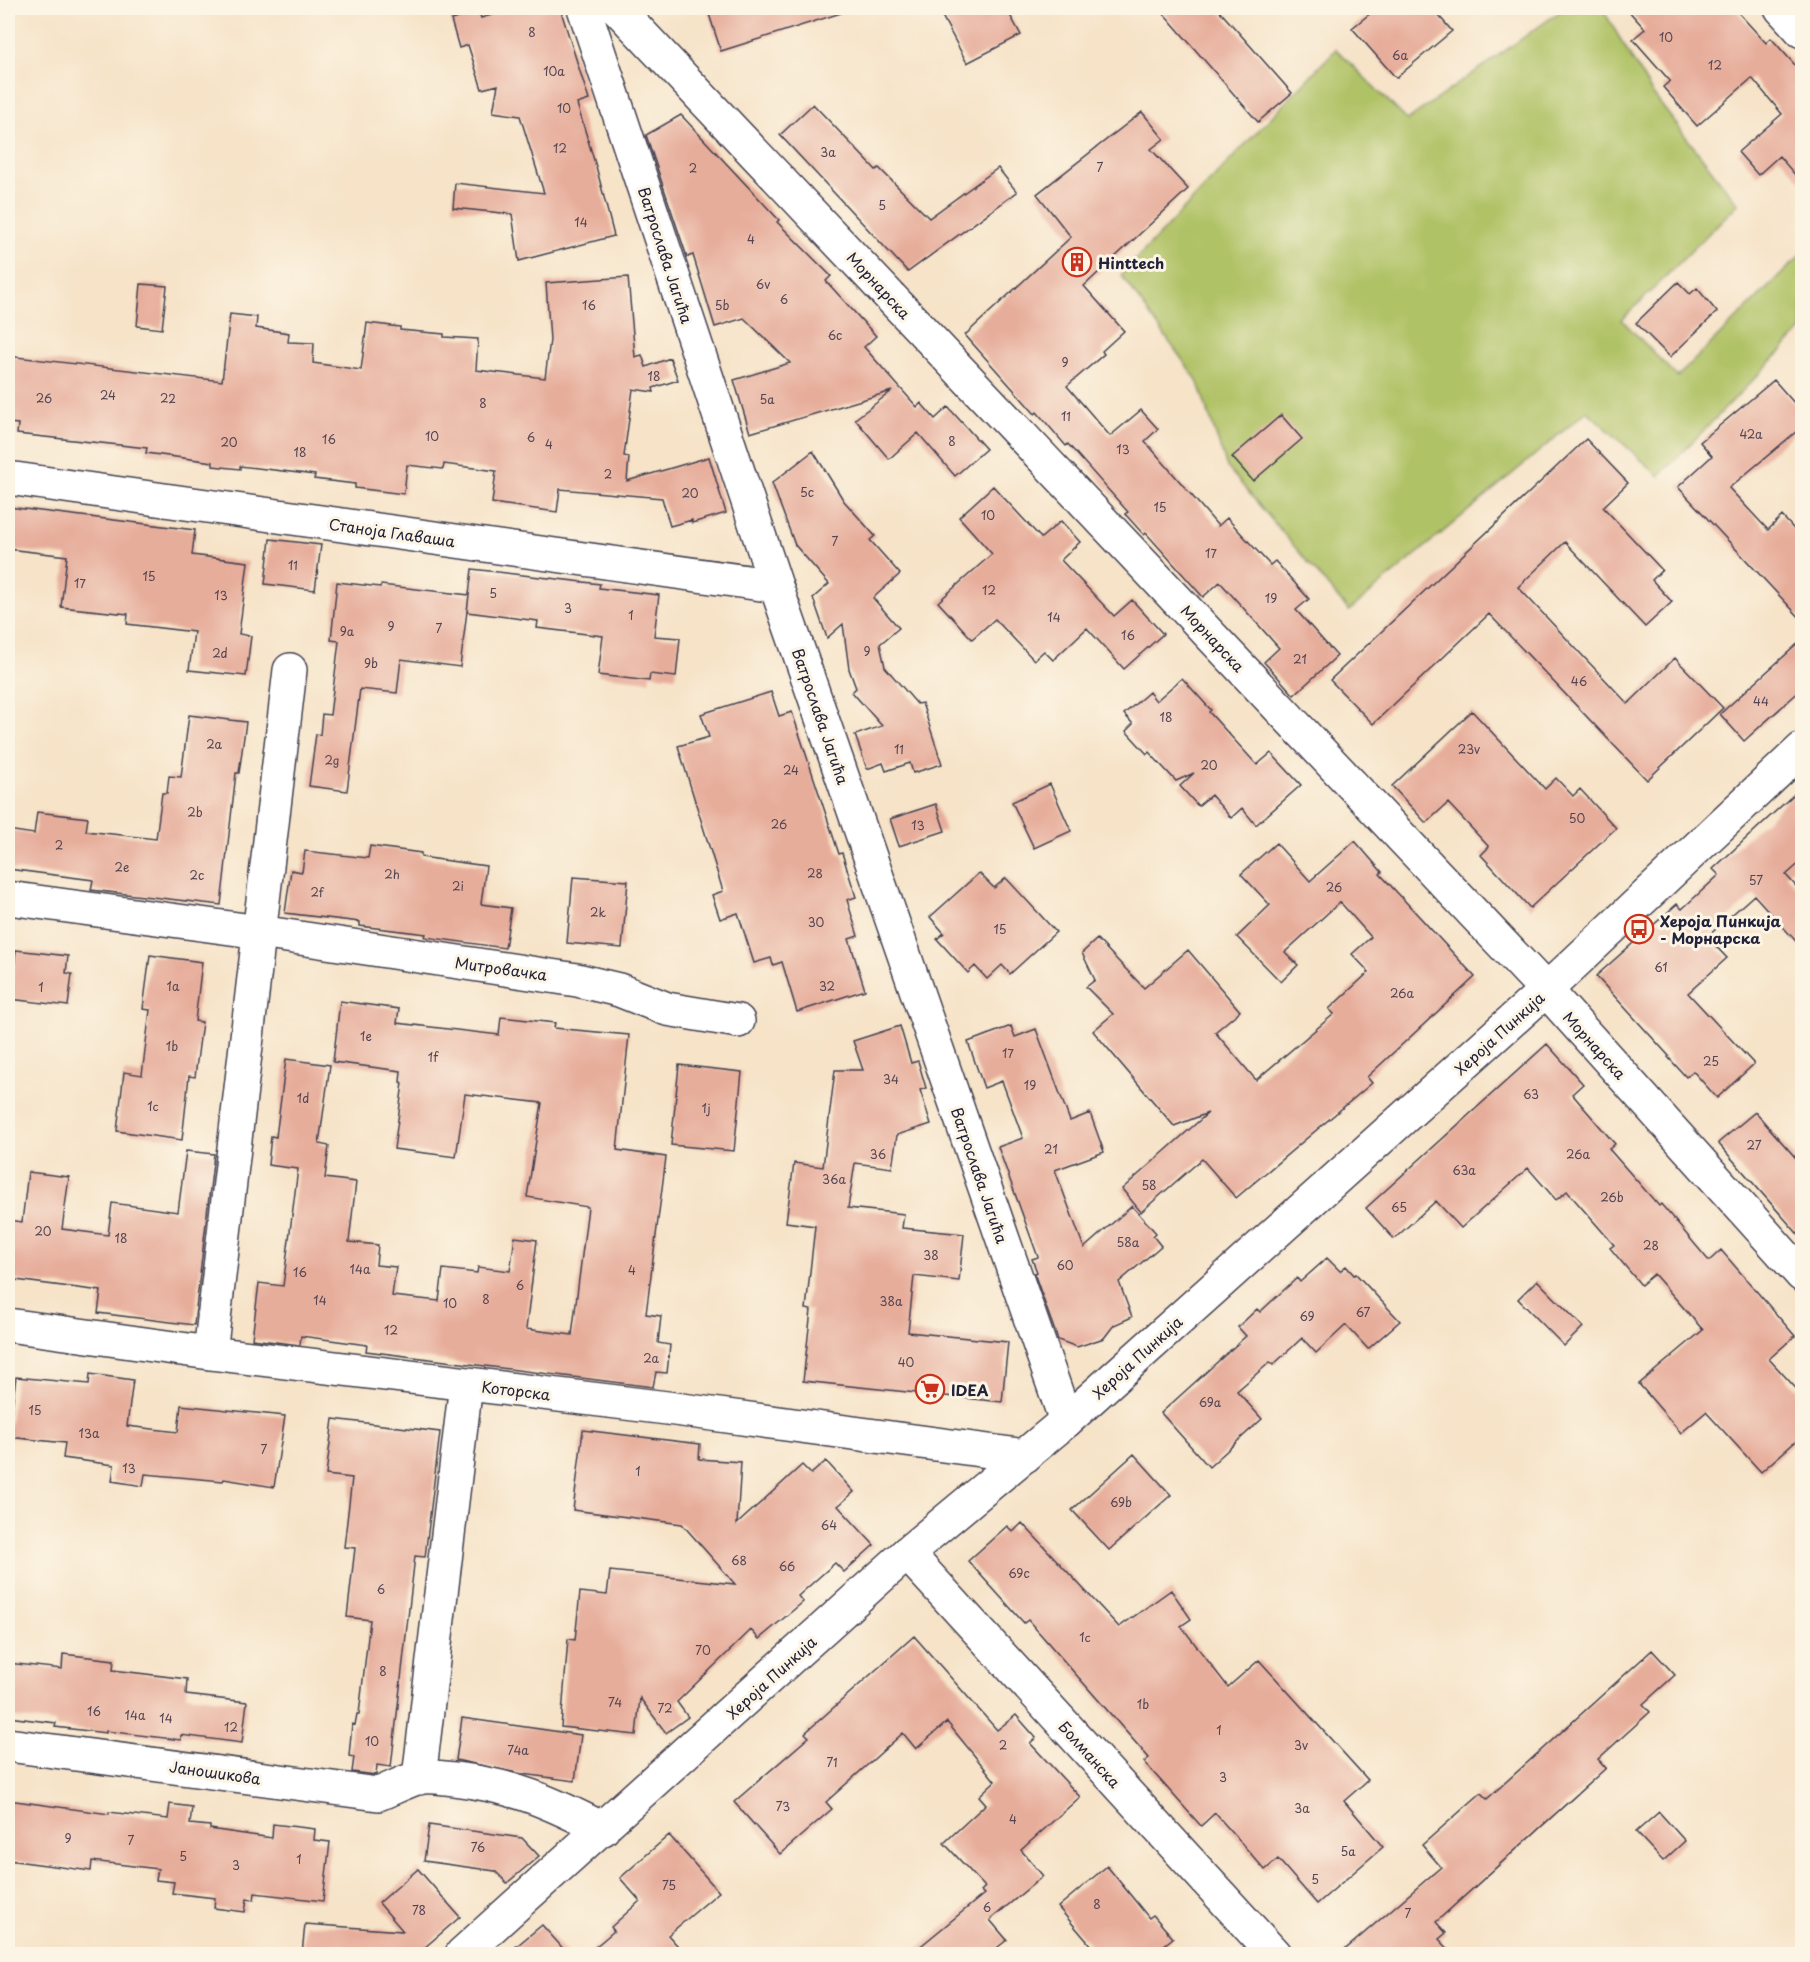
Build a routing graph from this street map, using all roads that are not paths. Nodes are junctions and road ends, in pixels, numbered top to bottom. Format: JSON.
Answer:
{"nodes":[{"id":1,"x":584,"y":8,"type":"edge"},
{"id":2,"x":616,"y":8,"type":"edge"},
{"id":3,"x":1781,"y":8,"type":"edge"},
{"id":4,"x":1803,"y":31,"type":"edge"},
{"id":5,"x":8,"y":478,"type":"edge"},
{"id":6,"x":776,"y":586,"type":"junction"},
{"id":7,"x":290,"y":670,"type":"dead end"},
{"id":8,"x":1803,"y":749,"type":"edge"},
{"id":9,"x":8,"y":898,"type":"edge"},
{"id":10,"x":260,"y":932,"type":"junction"},
{"id":11,"x":1546,"y":990,"type":"junction"},
{"id":12,"x":738,"y":1020,"type":"dead end"},
{"id":13,"x":1803,"y":1275,"type":"edge"},
{"id":14,"x":8,"y":1325,"type":"edge"},
{"id":15,"x":210,"y":1353,"type":"junction"},
{"id":16,"x":466,"y":1384,"type":"junction"},
{"id":17,"x":1065,"y":1421,"type":"junction"},
{"id":18,"x":1025,"y":1456,"type":"junction"},
{"id":19,"x":907,"y":1553,"type":"junction"},
{"id":20,"x":8,"y":1745,"type":"edge"},
{"id":21,"x":419,"y":1778,"type":"junction"},
{"id":22,"x":603,"y":1829,"type":"junction"},
{"id":23,"x":462,"y":1954,"type":"edge"},
{"id":24,"x":1274,"y":1954,"type":"edge"}],
"edges":[{"from":1,"to":6,"type":"street","name":"Ватрослава Јагића"},
{"from":2,"to":11,"type":"street","name":"Морнарска"},
{"from":3,"to":4,"type":"street"},
{"from":5,"to":6,"type":"street","name":"Станоја Главаша"},
{"from":6,"to":17,"type":"street","name":"Ватрослава Јагића"},
{"from":7,"to":10,"type":"street"},
{"from":8,"to":11,"type":"street","name":"Хероја Пинкија"},
{"from":9,"to":10,"type":"street","name":"Митровачка"},
{"from":10,"to":12,"type":"street","name":"Митровачка"},
{"from":10,"to":15,"type":"street"},
{"from":11,"to":13,"type":"street","name":"Морнарска"},
{"from":11,"to":17,"type":"street","name":"Хероја Пинкија"},
{"from":14,"to":15,"type":"street","name":"Которска"},
{"from":15,"to":16,"type":"street","name":"Которска"},
{"from":16,"to":18,"type":"street","name":"Которска"},
{"from":16,"to":21,"type":"street"},
{"from":17,"to":18,"type":"street","name":"Хероја Пинкија"},
{"from":18,"to":19,"type":"street","name":"Хероја Пинкија"},
{"from":19,"to":22,"type":"street","name":"Хероја Пинкија"},
{"from":19,"to":24,"type":"street","name":"Болманска"},
{"from":20,"to":21,"type":"street","name":"Јаношикова"},
{"from":21,"to":22,"type":"street","name":"Јаношикова"},
{"from":22,"to":23,"type":"street","name":"Хероја Пинкија"}]}
